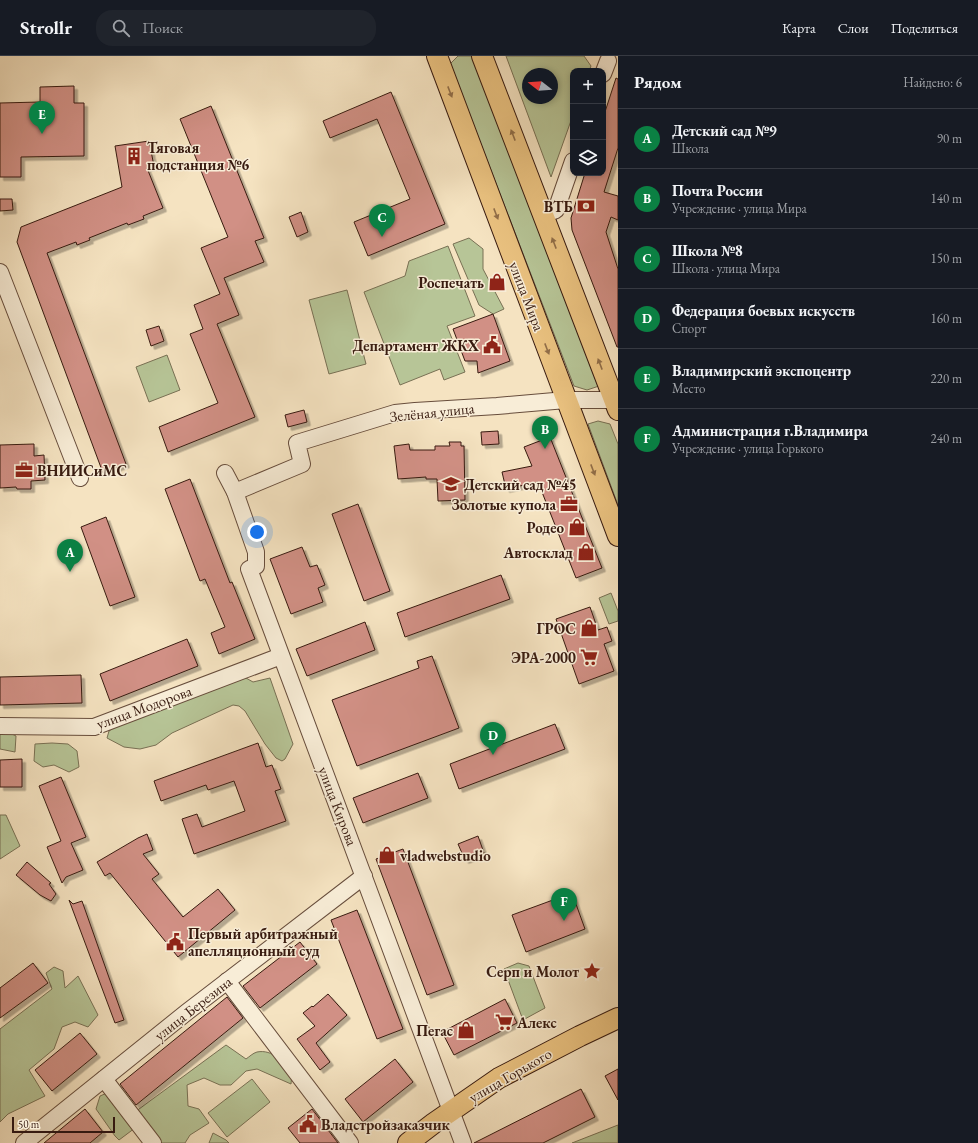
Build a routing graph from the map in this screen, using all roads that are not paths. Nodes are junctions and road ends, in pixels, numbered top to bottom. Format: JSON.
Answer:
{"nodes":[{"id":1,"x":437,"y":56,"type":"edge"},
{"id":2,"x":482,"y":56,"type":"edge"},
{"id":3,"x":570,"y":170,"type":"edge"},
{"id":4,"x":543,"y":215,"type":"junction"},
{"id":5,"x":0,"y":272,"type":"edge"},
{"id":6,"x":566,"y":400,"type":"junction"},
{"id":7,"x":617,"y":404,"type":"edge"},
{"id":8,"x":225,"y":473,"type":"dead end"},
{"id":9,"x":80,"y":478,"type":"dead end"},
{"id":10,"x":235,"y":492,"type":"junction"},
{"id":11,"x":618,"y":536,"type":"edge"},
{"id":12,"x":281,"y":656,"type":"junction"},
{"id":13,"x":0,"y":726,"type":"edge"},
{"id":14,"x":364,"y":876,"type":"junction"},
{"id":15,"x":227,"y":981,"type":"junction"},
{"id":16,"x":618,"y":1018,"type":"edge"},
{"id":17,"x":104,"y":1079,"type":"junction"},
{"id":18,"x":450,"y":1112,"type":"junction"},
{"id":19,"x":24,"y":1143,"type":"edge"},
{"id":20,"x":153,"y":1143,"type":"edge"},
{"id":21,"x":350,"y":1143,"type":"edge"},
{"id":22,"x":408,"y":1143,"type":"edge"},
{"id":23,"x":463,"y":1143,"type":"edge"}],
"edges":[{"from":1,"to":6,"type":"main road","name":"улица Мира","one_way":true},
{"from":4,"to":2,"type":"main road","one_way":true},
{"from":3,"to":4,"type":"street"},
{"from":7,"to":4,"type":"main road","one_way":true},
{"from":5,"to":9,"type":"street"},
{"from":6,"to":7,"type":"street","name":"Зелёная улица"},
{"from":6,"to":10,"type":"street","name":"Зелёная улица"},
{"from":6,"to":11,"type":"main road","name":"улица Мира","one_way":true},
{"from":8,"to":10,"type":"street","name":"улица Кирова"},
{"from":10,"to":12,"type":"street","name":"улица Кирова"},
{"from":12,"to":13,"type":"street","name":"улица Модорова"},
{"from":12,"to":14,"type":"street","name":"улица Кирова"},
{"from":14,"to":15,"type":"street","name":"улица Березина"},
{"from":14,"to":18,"type":"street","name":"улица Кирова"},
{"from":15,"to":17,"type":"street","name":"улица Березина"},
{"from":15,"to":21,"type":"street"},
{"from":16,"to":18,"type":"main road","name":"улица Горького"},
{"from":17,"to":19,"type":"street","name":"улица Березина"},
{"from":17,"to":20,"type":"street"},
{"from":18,"to":22,"type":"main road","name":"улица Горького"},
{"from":18,"to":23,"type":"street","name":"улица Кирова"}]}
